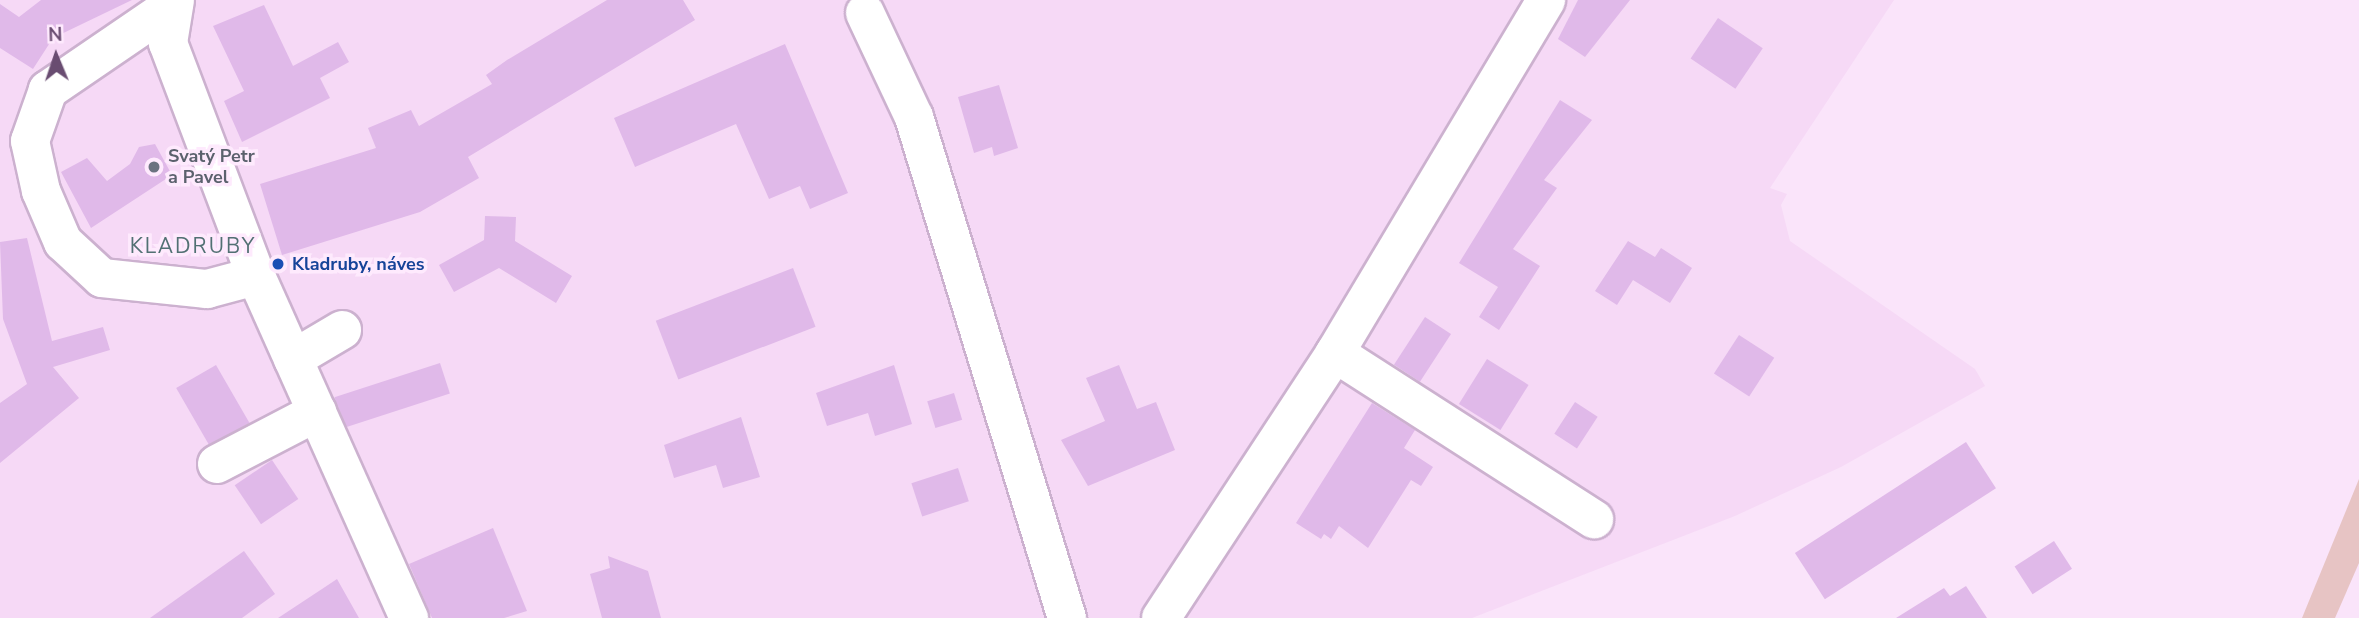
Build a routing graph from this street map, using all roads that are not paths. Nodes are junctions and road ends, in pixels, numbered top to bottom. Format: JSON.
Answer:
{"nodes":[{"id":1,"x":1545,"y":0,"type":"edge"},
{"id":2,"x":174,"y":2,"type":"edge"},
{"id":3,"x":865,"y":13,"type":"dead end"},
{"id":4,"x":256,"y":276,"type":"junction"},
{"id":5,"x":342,"y":330,"type":"dead end"},
{"id":6,"x":1335,"y":353,"type":"junction"},
{"id":7,"x":293,"y":359,"type":"junction"},
{"id":8,"x":317,"y":412,"type":"junction"},
{"id":9,"x":217,"y":464,"type":"dead end"},
{"id":10,"x":1594,"y":519,"type":"dead end"},
{"id":11,"x":409,"y":618,"type":"edge"},
{"id":12,"x":1067,"y":618,"type":"edge"},
{"id":13,"x":1161,"y":618,"type":"edge"}],
"edges":[{"from":1,"to":6,"type":"street"},
{"from":2,"to":4,"type":"street"},
{"from":2,"to":4,"type":"street"},
{"from":3,"to":12,"type":"street"},
{"from":4,"to":7,"type":"street"},
{"from":5,"to":7,"type":"street"},
{"from":6,"to":10,"type":"street"},
{"from":6,"to":13,"type":"street"},
{"from":7,"to":8,"type":"street"},
{"from":8,"to":9,"type":"street"},
{"from":8,"to":11,"type":"street"}]}
